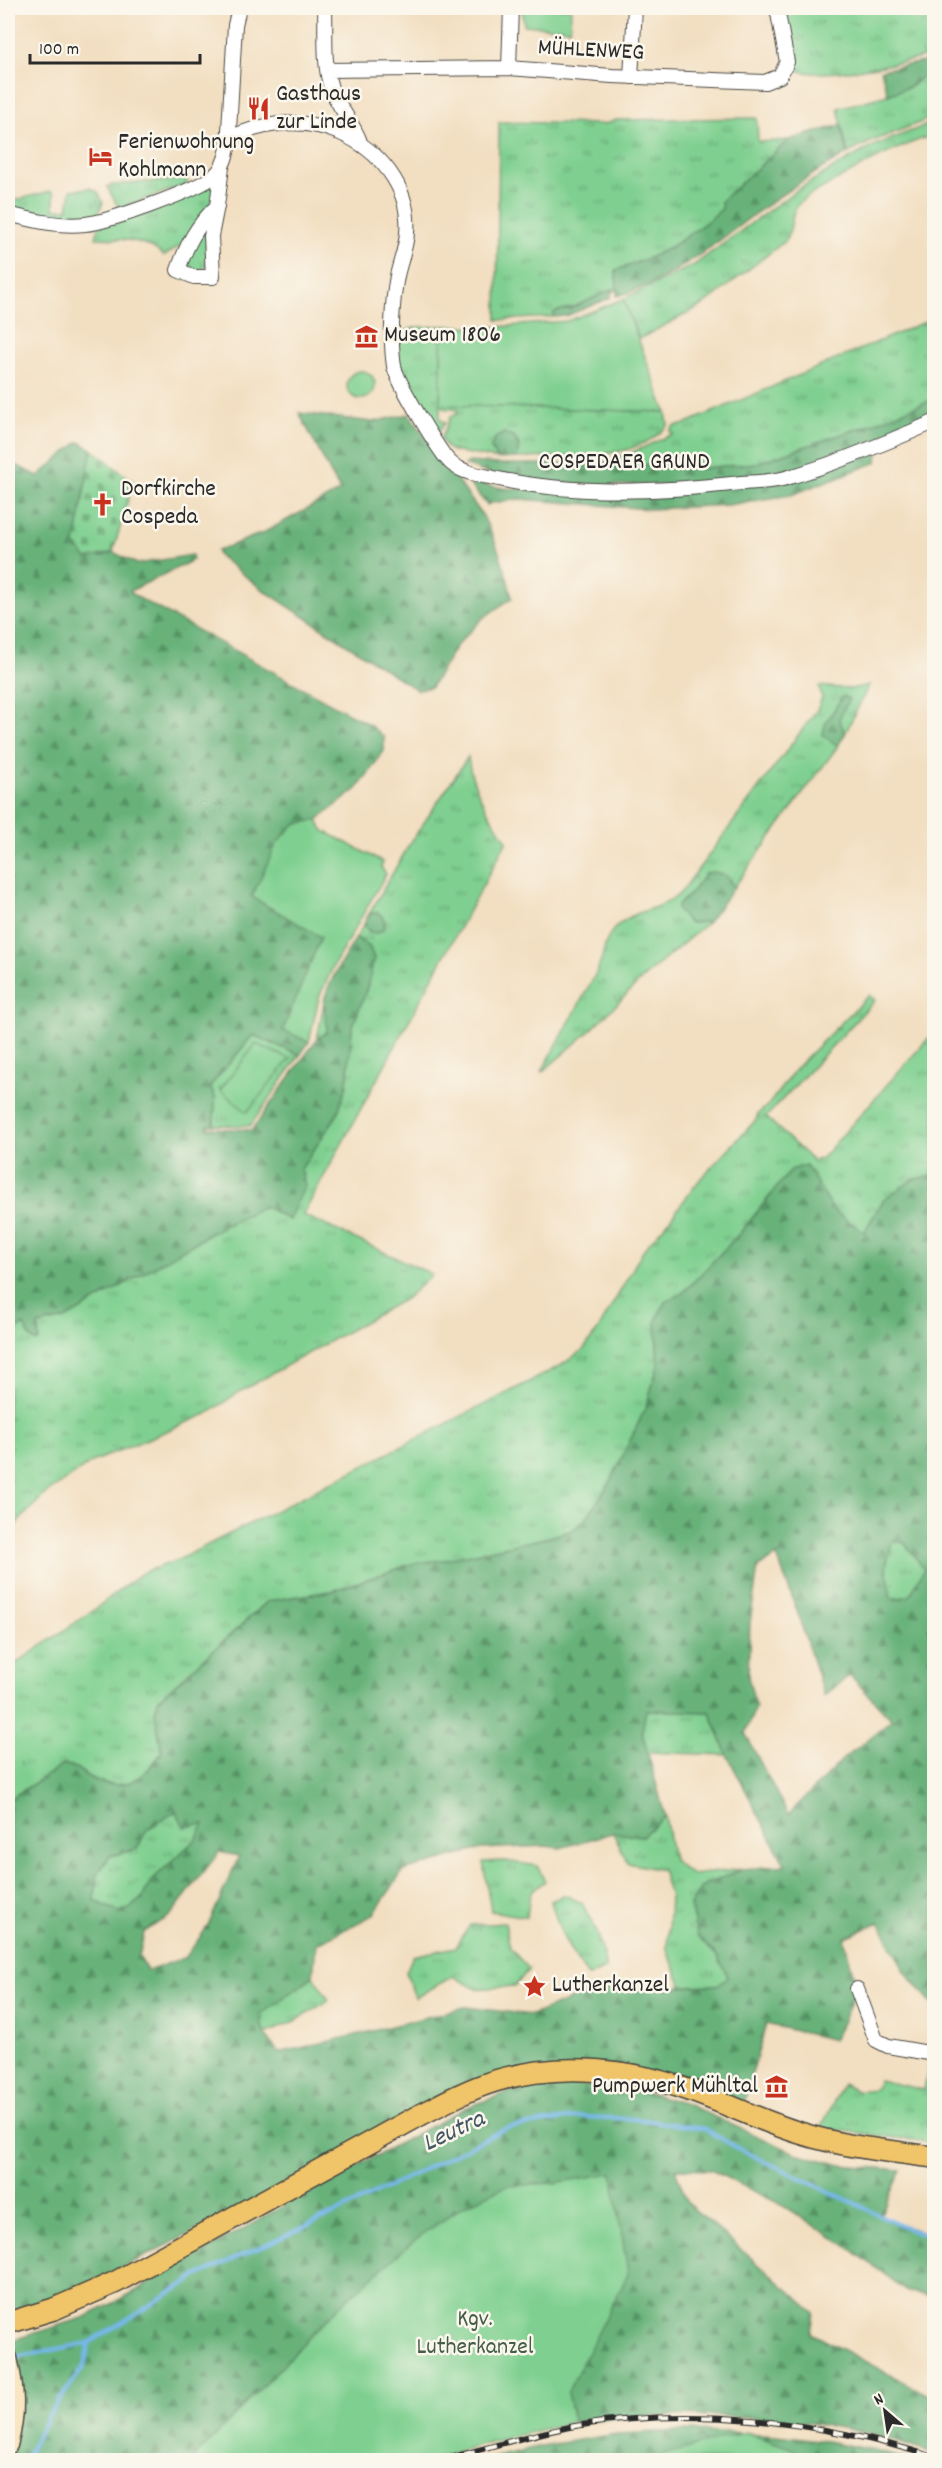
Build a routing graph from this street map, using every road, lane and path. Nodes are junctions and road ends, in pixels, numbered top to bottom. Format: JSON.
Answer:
{"nodes":[{"id":1,"x":239,"y":8,"type":"edge"},
{"id":2,"x":325,"y":8,"type":"edge"},
{"id":3,"x":511,"y":8,"type":"edge"},
{"id":4,"x":635,"y":8,"type":"edge"},
{"id":5,"x":777,"y":8,"type":"edge"},
{"id":6,"x":509,"y":68,"type":"junction"},
{"id":7,"x":327,"y":70,"type":"junction"},
{"id":8,"x":631,"y":76,"type":"junction"},
{"id":9,"x":337,"y":101,"type":"junction"},
{"id":10,"x":328,"y":128,"type":"junction"},
{"id":11,"x":230,"y":138,"type":"junction"},
{"id":12,"x":360,"y":142,"type":"junction"},
{"id":13,"x":222,"y":167,"type":"junction"},
{"id":14,"x":217,"y":206,"type":"junction"},
{"id":15,"x":8,"y":214,"type":"edge"},
{"id":16,"x":934,"y":422,"type":"edge"},
{"id":17,"x":857,"y":1989,"type":"dead end"},
{"id":18,"x":934,"y":2054,"type":"edge"},
{"id":19,"x":934,"y":2157,"type":"edge"},
{"id":20,"x":8,"y":2323,"type":"edge"},
{"id":21,"x":8,"y":2358,"type":"edge"},
{"id":22,"x":11,"y":2409,"type":"edge"},
{"id":23,"x":8,"y":2445,"type":"edge"}],
"edges":[{"from":1,"to":11,"type":"street"},
{"from":2,"to":7,"type":"street"},
{"from":3,"to":6,"type":"street"},
{"from":4,"to":8,"type":"street"},
{"from":5,"to":8,"type":"street","name":"MÜHLENWEG"},
{"from":6,"to":7,"type":"street","name":"MÜHLENWEG"},
{"from":6,"to":8,"type":"street","name":"MÜHLENWEG"},
{"from":7,"to":9,"type":"street"},
{"from":9,"to":10,"type":"street"},
{"from":9,"to":12,"type":"street"},
{"from":10,"to":11,"type":"street"},
{"from":10,"to":12,"type":"street"},
{"from":11,"to":13,"type":"street"},
{"from":12,"to":16,"type":"street","name":"COSPEDAER GRUND"},
{"from":13,"to":14,"type":"street"},
{"from":13,"to":15,"type":"street"},
{"from":14,"to":14,"type":"street"},
{"from":17,"to":18,"type":"street"},
{"from":19,"to":20,"type":"main road"},
{"from":21,"to":22,"type":"street"},
{"from":22,"to":23,"type":"street"}]}
